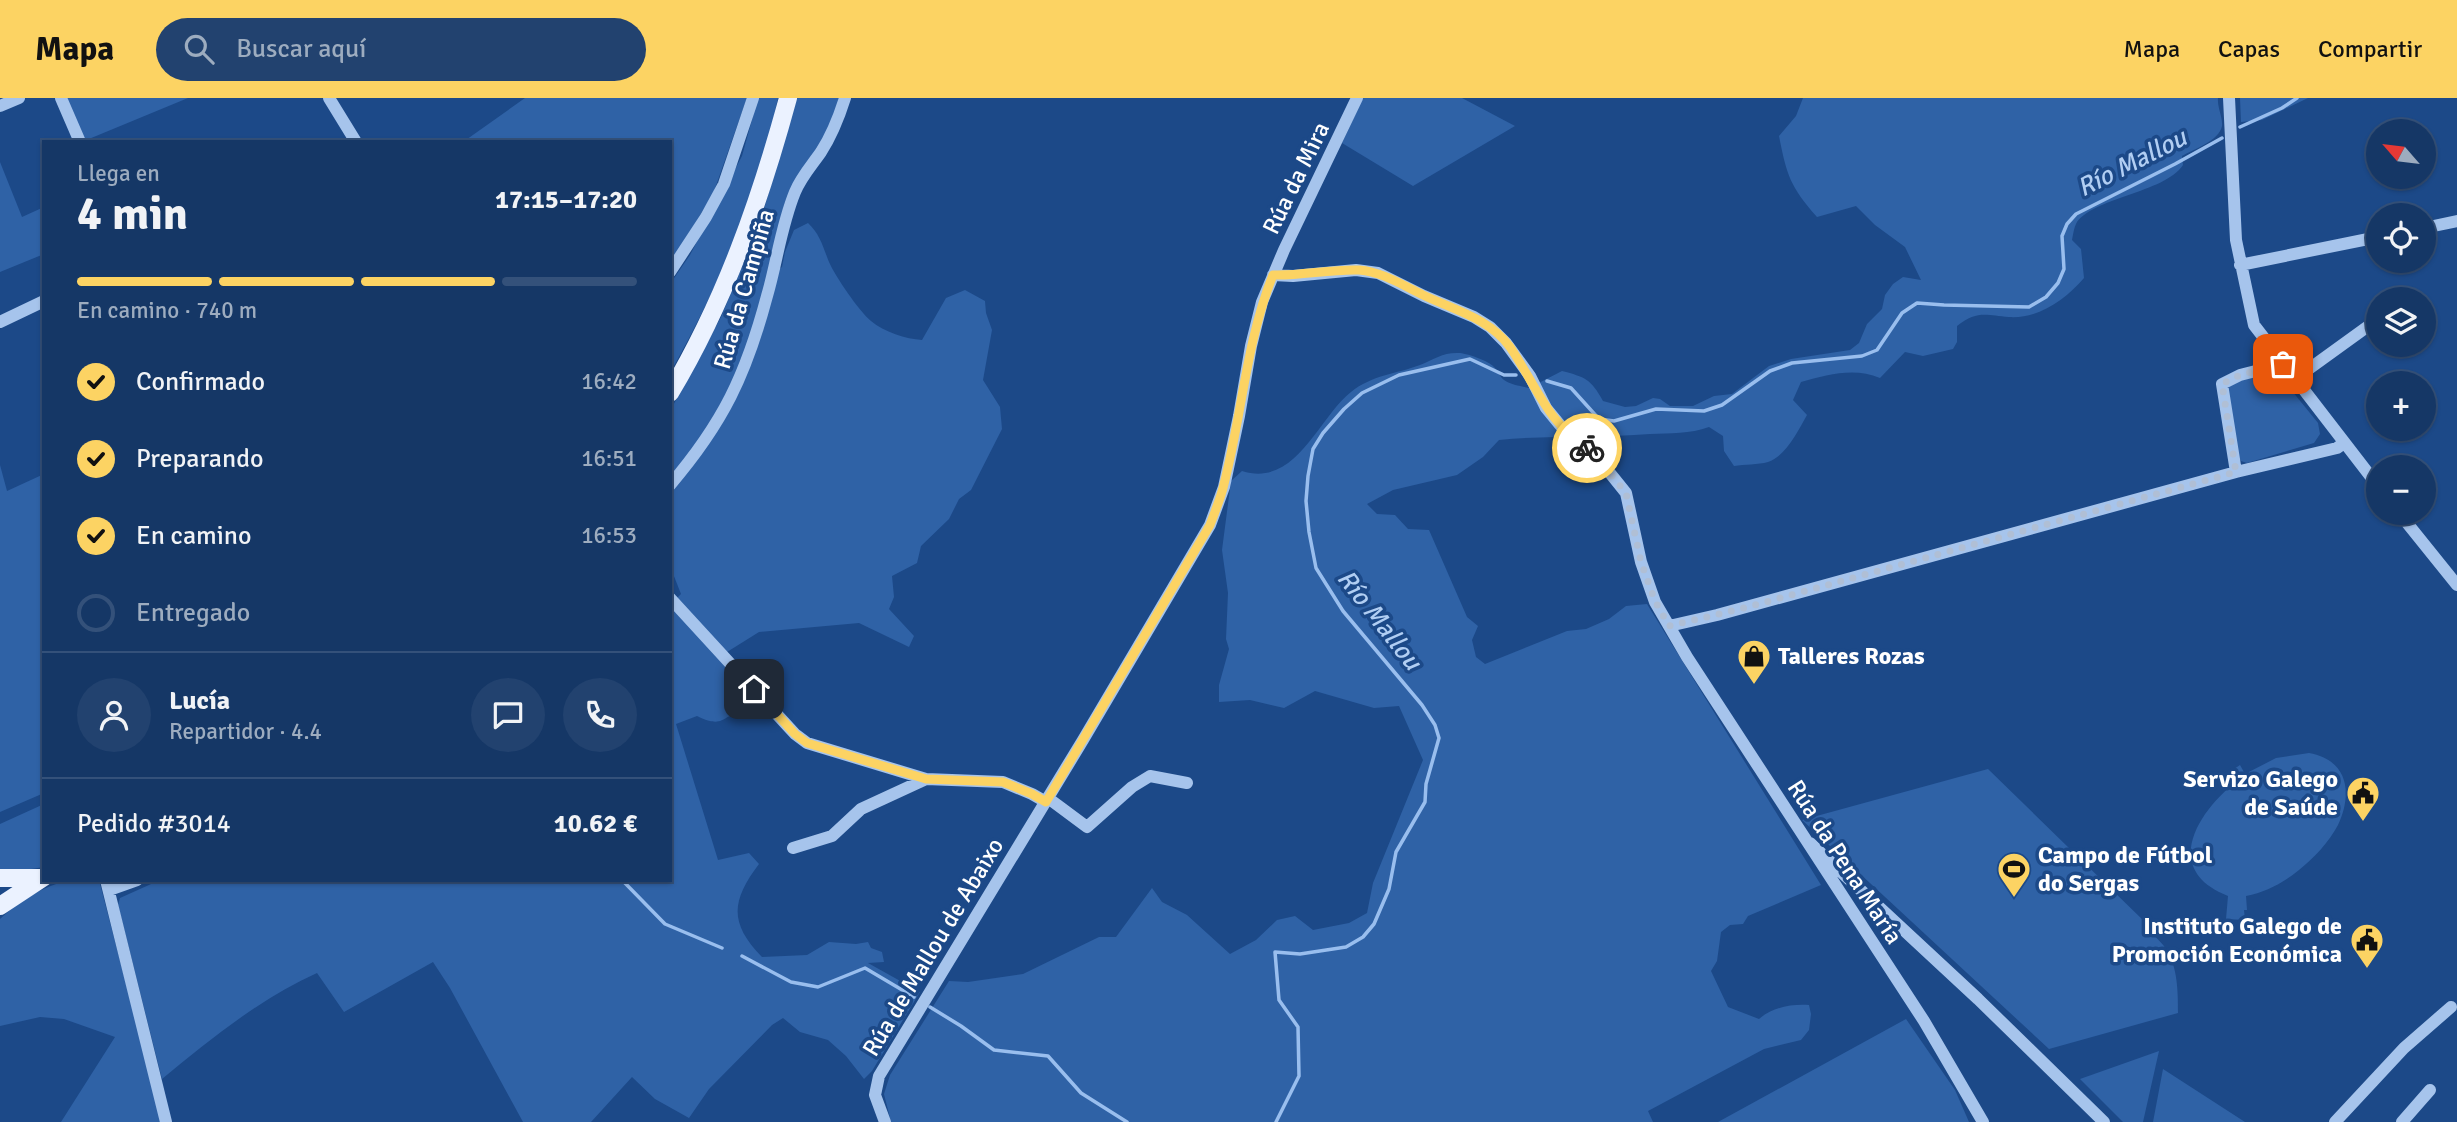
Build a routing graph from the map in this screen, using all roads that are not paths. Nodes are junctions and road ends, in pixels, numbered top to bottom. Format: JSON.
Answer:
{"nodes":[{"id":1,"x":19,"y":98,"type":"edge"},
{"id":2,"x":61,"y":98,"type":"edge"},
{"id":3,"x":329,"y":98,"type":"edge"},
{"id":4,"x":753,"y":98,"type":"edge"},
{"id":5,"x":788,"y":98,"type":"edge"},
{"id":6,"x":845,"y":98,"type":"edge"},
{"id":7,"x":1357,"y":98,"type":"edge"},
{"id":8,"x":2229,"y":98,"type":"edge"},
{"id":9,"x":0,"y":106,"type":"edge"},
{"id":10,"x":79,"y":140,"type":"edge"},
{"id":11,"x":355,"y":140,"type":"edge"},
{"id":12,"x":2455,"y":223,"type":"edge"},
{"id":13,"x":2436,"y":226,"type":"edge"},
{"id":14,"x":2366,"y":239,"type":"edge"},
{"id":15,"x":2240,"y":265,"type":"junction"},
{"id":16,"x":672,"y":269,"type":"edge"},
{"id":17,"x":1273,"y":275,"type":"junction"},
{"id":18,"x":42,"y":301,"type":"edge"},
{"id":19,"x":0,"y":322,"type":"edge"},
{"id":20,"x":2366,"y":328,"type":"edge"},
{"id":21,"x":2283,"y":364,"type":"junction"},
{"id":22,"x":2295,"y":379,"type":"junction"},
{"id":23,"x":672,"y":389,"type":"edge"},
{"id":24,"x":2344,"y":443,"type":"junction"},
{"id":25,"x":2366,"y":471,"type":"edge"},
{"id":26,"x":2236,"y":472,"type":"junction"},
{"id":27,"x":672,"y":483,"type":"edge"},
{"id":28,"x":2409,"y":525,"type":"edge"},
{"id":29,"x":2456,"y":581,"type":"edge"},
{"id":30,"x":672,"y":600,"type":"edge"},
{"id":31,"x":1669,"y":626,"type":"junction"},
{"id":32,"x":926,"y":779,"type":"junction"},
{"id":33,"x":1187,"y":783,"type":"dead end"},
{"id":34,"x":1047,"y":800,"type":"junction"},
{"id":35,"x":1807,"y":843,"type":"junction"},
{"id":36,"x":793,"y":848,"type":"dead end"},
{"id":37,"x":42,"y":877,"type":"edge"},
{"id":38,"x":0,"y":878,"type":"edge"},
{"id":39,"x":125,"y":882,"type":"edge"},
{"id":40,"x":108,"y":885,"type":"edge"},
{"id":41,"x":0,"y":906,"type":"edge"},
{"id":42,"x":2451,"y":1007,"type":"dead end"},
{"id":43,"x":2430,"y":1090,"type":"dead end"},
{"id":44,"x":166,"y":1122,"type":"edge"},
{"id":45,"x":885,"y":1122,"type":"edge"},
{"id":46,"x":1983,"y":1122,"type":"edge"},
{"id":47,"x":2104,"y":1122,"type":"edge"},
{"id":48,"x":2335,"y":1122,"type":"edge"},
{"id":49,"x":2402,"y":1122,"type":"edge"}],
"edges":[{"from":1,"to":9,"type":"street"},
{"from":2,"to":10,"type":"street"},
{"from":3,"to":11,"type":"street"},
{"from":4,"to":16,"type":"street"},
{"from":5,"to":23,"type":"main road"},
{"from":6,"to":27,"type":"street","name":"Rúa da Campiña"},
{"from":7,"to":17,"type":"street","name":"Rúa da Mira"},
{"from":8,"to":15,"type":"street"},
{"from":12,"to":13,"type":"street"},
{"from":14,"to":15,"type":"street"},
{"from":15,"to":21,"type":"street"},
{"from":17,"to":31,"type":"street","name":"Rúa da Pena María"},
{"from":17,"to":34,"type":"street","name":"Rúa de Mallou de Abaixo"},
{"from":18,"to":19,"type":"street"},
{"from":20,"to":22,"type":"street"},
{"from":21,"to":22,"type":"street"},
{"from":21,"to":26,"type":"street"},
{"from":22,"to":24,"type":"street"},
{"from":24,"to":25,"type":"street"},
{"from":24,"to":26,"type":"street"},
{"from":26,"to":31,"type":"street"},
{"from":28,"to":29,"type":"street"},
{"from":30,"to":32,"type":"street"},
{"from":31,"to":35,"type":"street","name":"Rúa da Pena María"},
{"from":32,"to":34,"type":"street"},
{"from":32,"to":36,"type":"street"},
{"from":33,"to":34,"type":"street"},
{"from":34,"to":45,"type":"street","name":"Rúa de Mallou de Abaixo"},
{"from":35,"to":46,"type":"street","name":"Rúa da Pena María"},
{"from":35,"to":47,"type":"street"},
{"from":37,"to":38,"type":"main road"},
{"from":37,"to":41,"type":"main road"},
{"from":39,"to":40,"type":"street"},
{"from":40,"to":44,"type":"street"},
{"from":42,"to":48,"type":"street"},
{"from":43,"to":49,"type":"street"}]}
